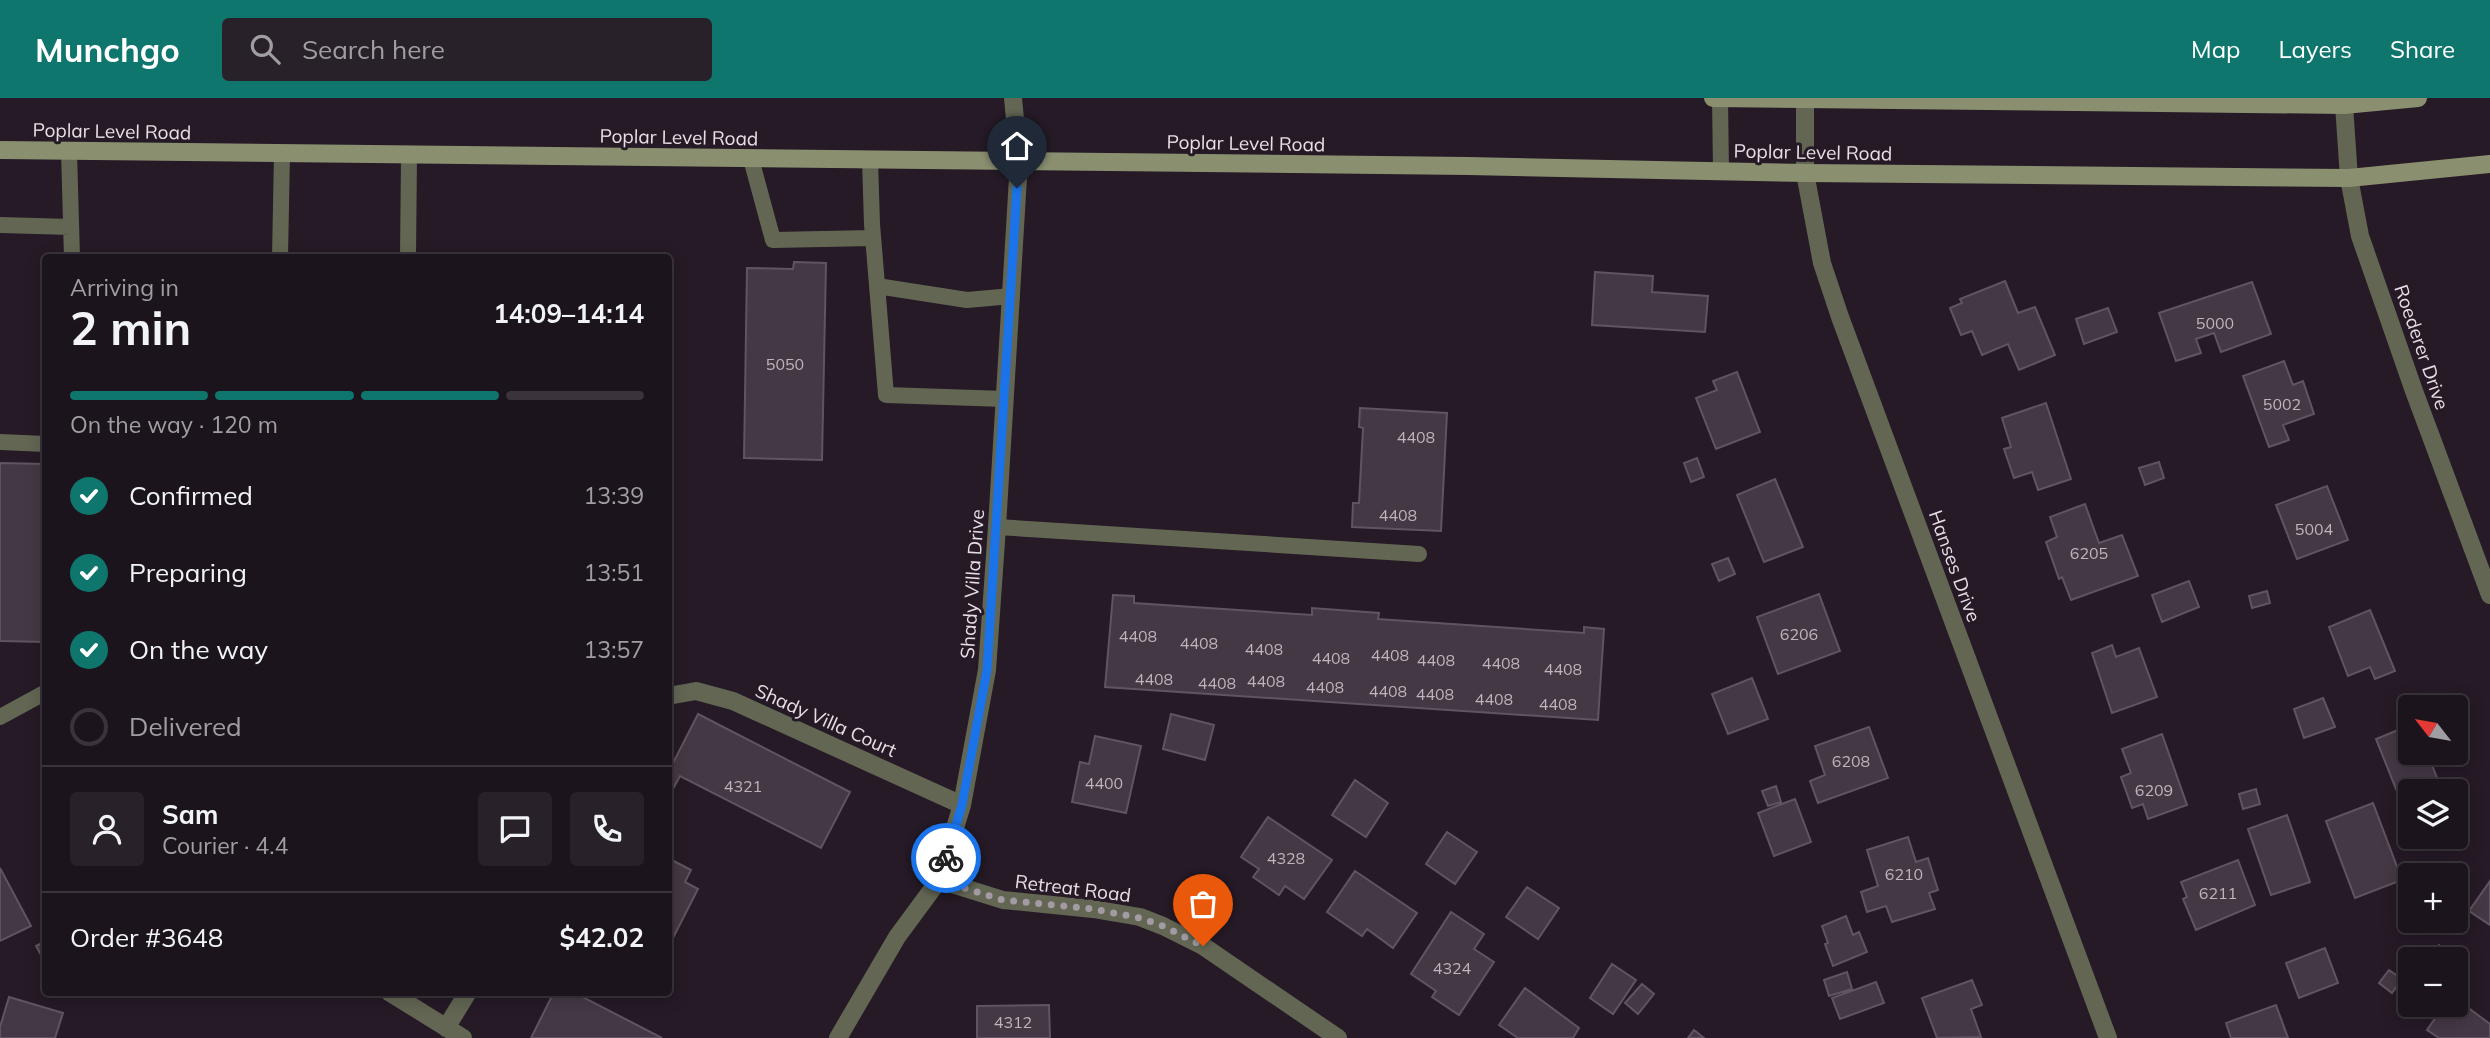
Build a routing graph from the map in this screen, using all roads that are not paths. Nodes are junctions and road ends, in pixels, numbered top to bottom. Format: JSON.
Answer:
{"nodes":[{"id":1,"x":1013,"y":98,"type":"edge"},
{"id":2,"x":1713,"y":98,"type":"edge"},
{"id":3,"x":1720,"y":98,"type":"edge"},
{"id":4,"x":2418,"y":98,"type":"edge"},
{"id":5,"x":1805,"y":99,"type":"edge"},
{"id":6,"x":2344,"y":105,"type":"junction"},
{"id":7,"x":0,"y":150,"type":"edge"},
{"id":8,"x":69,"y":151,"type":"junction"},
{"id":9,"x":282,"y":155,"type":"junction"},
{"id":10,"x":409,"y":156,"type":"junction"},
{"id":11,"x":751,"y":159,"type":"junction"},
{"id":12,"x":870,"y":160,"type":"junction"},
{"id":13,"x":1019,"y":161,"type":"junction"},
{"id":14,"x":2490,"y":164,"type":"edge"},
{"id":15,"x":1721,"y":171,"type":"junction"},
{"id":16,"x":1805,"y":173,"type":"junction"},
{"id":17,"x":2349,"y":178,"type":"junction"},
{"id":18,"x":0,"y":225,"type":"edge"},
{"id":19,"x":71,"y":227,"type":"junction"},
{"id":20,"x":873,"y":238,"type":"junction"},
{"id":21,"x":72,"y":254,"type":"edge"},
{"id":22,"x":280,"y":254,"type":"edge"},
{"id":23,"x":408,"y":254,"type":"edge"},
{"id":24,"x":877,"y":286,"type":"junction"},
{"id":25,"x":1012,"y":296,"type":"junction"},
{"id":26,"x":1005,"y":398,"type":"junction"},
{"id":27,"x":0,"y":442,"type":"edge"},
{"id":28,"x":42,"y":444,"type":"edge"},
{"id":29,"x":998,"y":527,"type":"junction"},
{"id":30,"x":1419,"y":554,"type":"dead end"},
{"id":31,"x":2490,"y":595,"type":"edge"},
{"id":32,"x":42,"y":694,"type":"edge"},
{"id":33,"x":672,"y":695,"type":"edge"},
{"id":34,"x":0,"y":717,"type":"edge"},
{"id":35,"x":962,"y":805,"type":"junction"},
{"id":36,"x":939,"y":880,"type":"junction"},
{"id":37,"x":395,"y":996,"type":"edge"},
{"id":38,"x":466,"y":996,"type":"edge"},
{"id":39,"x":446,"y":1028,"type":"junction"},
{"id":40,"x":463,"y":1038,"type":"edge"},
{"id":41,"x":838,"y":1038,"type":"edge"},
{"id":42,"x":1338,"y":1038,"type":"edge"},
{"id":43,"x":2108,"y":1038,"type":"edge"}],
"edges":[{"from":1,"to":13,"type":"street","name":"Shady Villa Drive"},
{"from":2,"to":3,"type":"main road"},
{"from":3,"to":5,"type":"main road"},
{"from":3,"to":15,"type":"lane"},
{"from":4,"to":6,"type":"main road"},
{"from":5,"to":6,"type":"main road"},
{"from":5,"to":16,"type":"street","name":"Hanses Drive"},
{"from":6,"to":17,"type":"street","name":"Roederer Drive"},
{"from":7,"to":8,"type":"main road","name":"Poplar Level Road"},
{"from":8,"to":9,"type":"main road","name":"Poplar Level Road"},
{"from":8,"to":19,"type":"lane"},
{"from":9,"to":10,"type":"main road","name":"Poplar Level Road"},
{"from":9,"to":22,"type":"lane"},
{"from":10,"to":11,"type":"main road","name":"Poplar Level Road"},
{"from":10,"to":23,"type":"lane"},
{"from":11,"to":12,"type":"main road","name":"Poplar Level Road"},
{"from":11,"to":20,"type":"lane"},
{"from":12,"to":13,"type":"main road","name":"Poplar Level Road"},
{"from":12,"to":20,"type":"lane"},
{"from":13,"to":15,"type":"main road","name":"Poplar Level Road"},
{"from":13,"to":25,"type":"street","name":"Shady Villa Drive"},
{"from":14,"to":17,"type":"main road","name":"Poplar Level Road"},
{"from":15,"to":16,"type":"main road","name":"Poplar Level Road"},
{"from":16,"to":17,"type":"main road","name":"Poplar Level Road"},
{"from":16,"to":43,"type":"street","name":"Hanses Drive"},
{"from":17,"to":31,"type":"street","name":"Roederer Drive"},
{"from":18,"to":19,"type":"lane"},
{"from":19,"to":21,"type":"lane"},
{"from":20,"to":24,"type":"lane"},
{"from":24,"to":25,"type":"lane"},
{"from":24,"to":26,"type":"lane"},
{"from":25,"to":26,"type":"street","name":"Shady Villa Drive"},
{"from":26,"to":29,"type":"street","name":"Shady Villa Drive"},
{"from":27,"to":28,"type":"lane"},
{"from":29,"to":30,"type":"lane"},
{"from":29,"to":35,"type":"street","name":"Shady Villa Drive"},
{"from":32,"to":34,"type":"lane"},
{"from":33,"to":35,"type":"street","name":"Shady Villa Court"},
{"from":35,"to":36,"type":"street","name":"Shady Villa Drive"},
{"from":36,"to":41,"type":"street","name":"Shady Villa Drive"},
{"from":36,"to":42,"type":"street","name":"Retreat Road"},
{"from":37,"to":39,"type":"street"},
{"from":38,"to":39,"type":"street"},
{"from":39,"to":40,"type":"street"}]}
